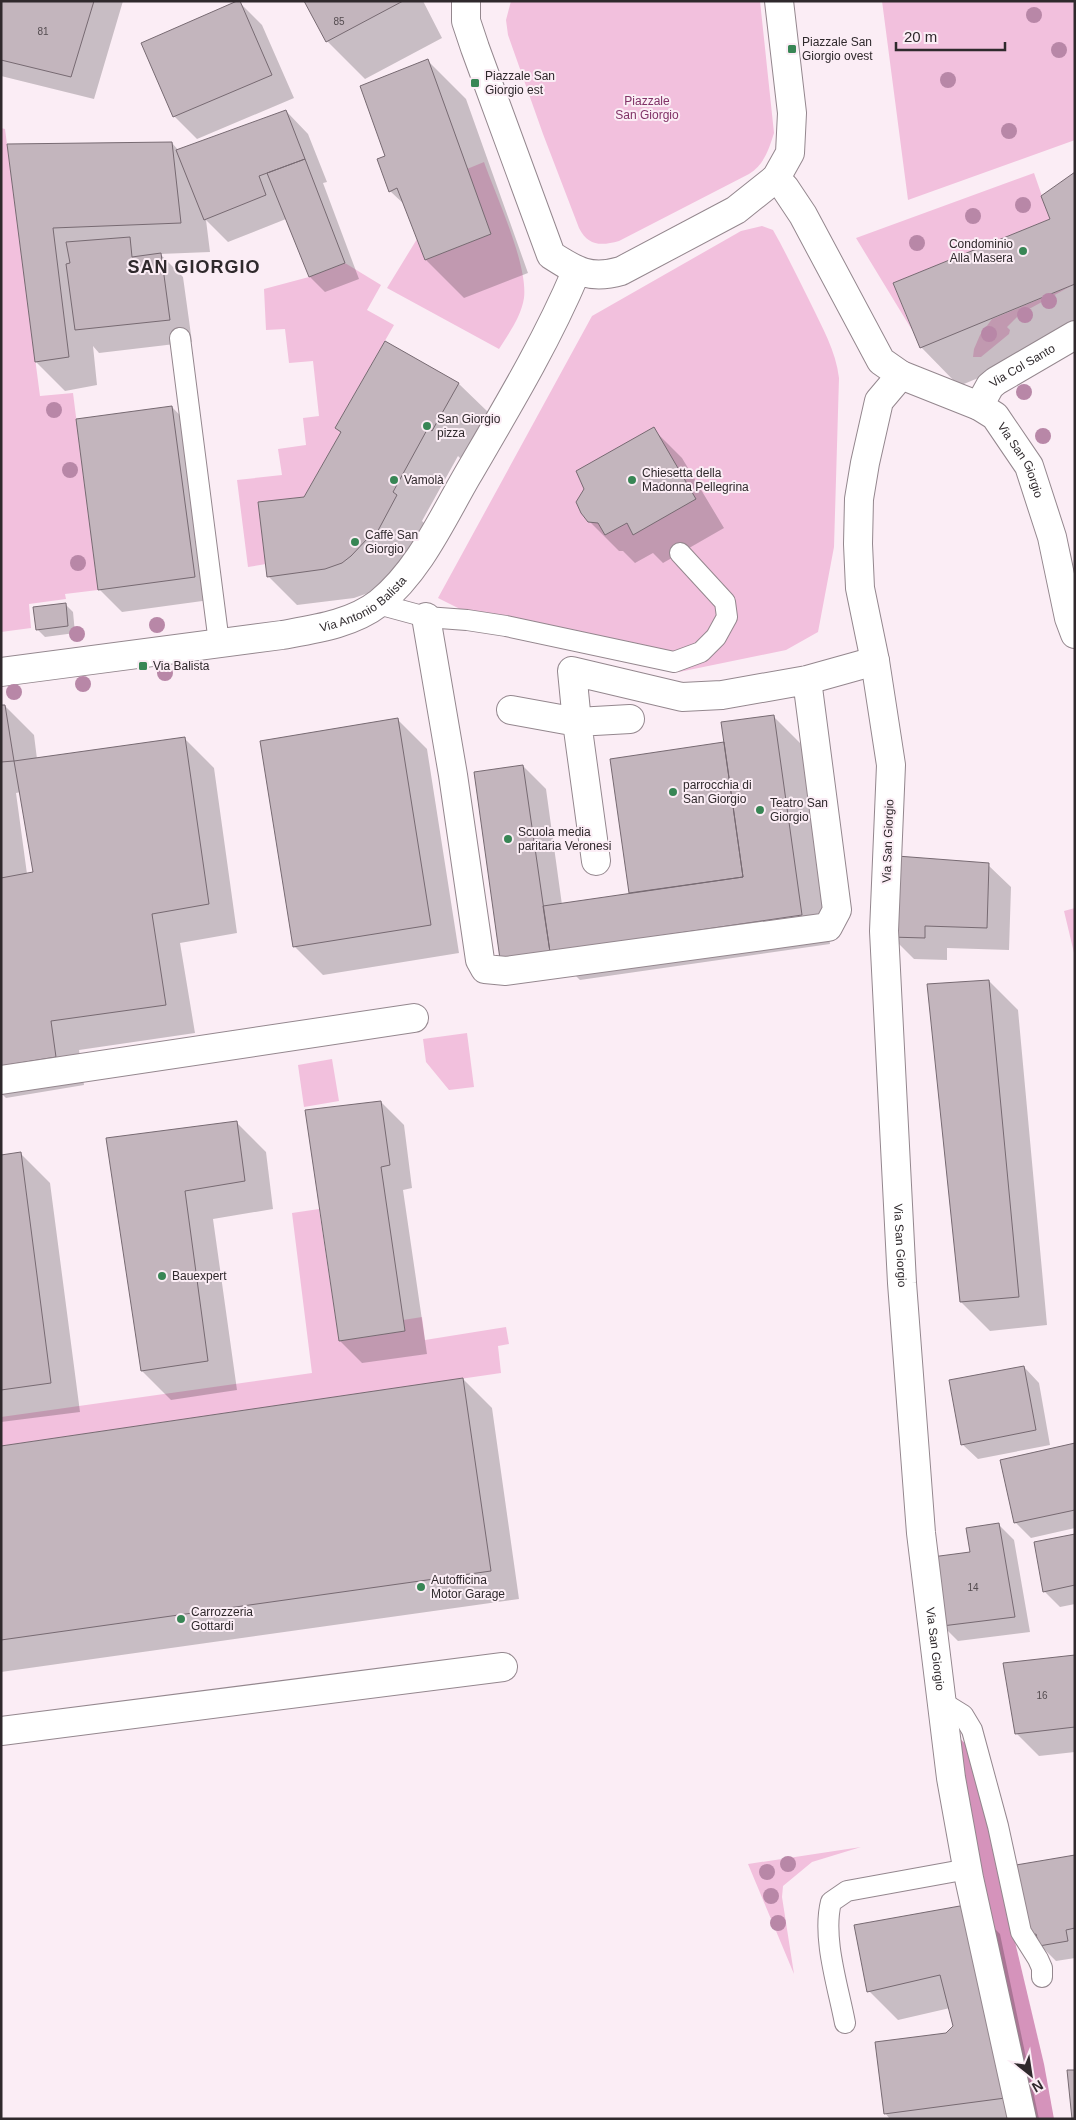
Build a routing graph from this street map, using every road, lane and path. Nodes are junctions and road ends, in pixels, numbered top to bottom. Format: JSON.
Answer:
{"nodes":[{"id":1,"x":466,"y":1,"type":"edge"},
{"id":2,"x":779,"y":1,"type":"edge"},
{"id":3,"x":776,"y":178,"type":"junction"},
{"id":4,"x":576,"y":272,"type":"junction"},
{"id":5,"x":1075,"y":335,"type":"edge"},
{"id":6,"x":180,"y":338,"type":"dead end"},
{"id":7,"x":901,"y":375,"type":"junction"},
{"id":8,"x":979,"y":406,"type":"junction"},
{"id":9,"x":680,"y":553,"type":"dead end"},
{"id":10,"x":378,"y":604,"type":"junction"},
{"id":11,"x":426,"y":617,"type":"junction"},
{"id":12,"x":1075,"y":634,"type":"edge"},
{"id":13,"x":219,"y":643,"type":"junction"},
{"id":14,"x":875,"y":661,"type":"junction"},
{"id":15,"x":1,"y":672,"type":"edge"},
{"id":16,"x":807,"y":680,"type":"junction"},
{"id":17,"x":511,"y":710,"type":"dead end"},
{"id":18,"x":630,"y":720,"type":"dead end"},
{"id":19,"x":577,"y":722,"type":"junction"},
{"id":20,"x":596,"y":861,"type":"dead end"},
{"id":21,"x":414,"y":1018,"type":"dead end"},
{"id":22,"x":1,"y":1080,"type":"edge"},
{"id":23,"x":503,"y":1667,"type":"dead end"},
{"id":24,"x":942,"y":1702,"type":"junction"},
{"id":25,"x":1,"y":1731,"type":"edge"},
{"id":26,"x":968,"y":1869,"type":"junction"},
{"id":27,"x":1042,"y":1977,"type":"dead end"},
{"id":28,"x":845,"y":2023,"type":"dead end"},
{"id":29,"x":1022,"y":2119,"type":"edge"}],
"edges":[{"from":1,"to":4,"type":"street"},
{"from":2,"to":3,"type":"street"},
{"from":3,"to":4,"type":"street"},
{"from":3,"to":7,"type":"street","name":"Via San Giorgio"},
{"from":4,"to":10,"type":"street","name":"Via Antonio Balista"},
{"from":5,"to":8,"type":"street","name":"Via Col Santo"},
{"from":6,"to":13,"type":"lane"},
{"from":7,"to":8,"type":"street","name":"Via San Giorgio"},
{"from":7,"to":14,"type":"street","name":"Via San Giorgio"},
{"from":8,"to":12,"type":"street","name":"Via San Giorgio"},
{"from":9,"to":11,"type":"lane"},
{"from":10,"to":11,"type":"lane"},
{"from":10,"to":13,"type":"street","name":"Via Antonio Balista"},
{"from":11,"to":16,"type":"street"},
{"from":13,"to":15,"type":"street","name":"Via Antonio Balista"},
{"from":14,"to":16,"type":"street"},
{"from":14,"to":24,"type":"street","name":"Via San Giorgio"},
{"from":16,"to":19,"type":"street"},
{"from":17,"to":19,"type":"street"},
{"from":18,"to":19,"type":"street"},
{"from":19,"to":20,"type":"street"},
{"from":21,"to":22,"type":"street"},
{"from":23,"to":25,"type":"street"},
{"from":24,"to":26,"type":"street","name":"Via San Giorgio"},
{"from":24,"to":27,"type":"lane"},
{"from":26,"to":28,"type":"lane"},
{"from":26,"to":29,"type":"street","name":"Via San Giorgio"}]}
